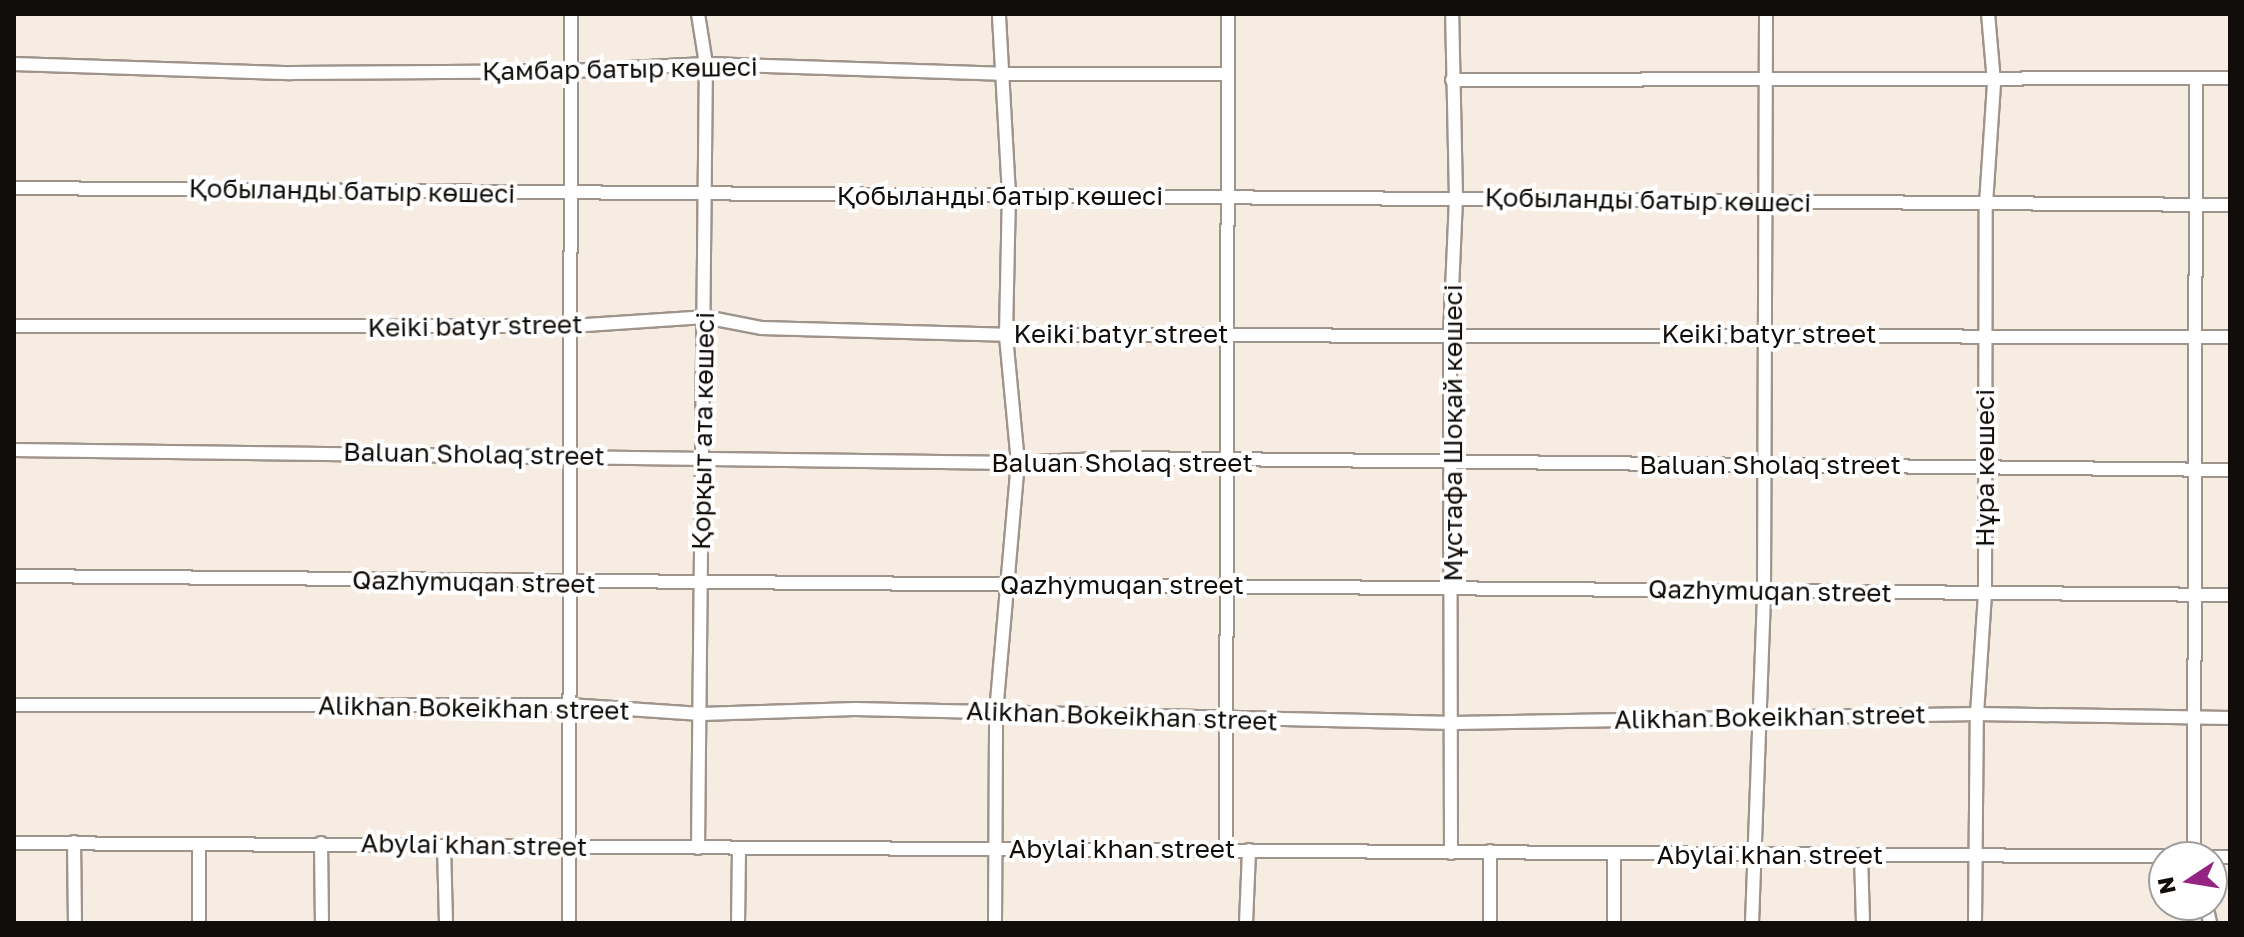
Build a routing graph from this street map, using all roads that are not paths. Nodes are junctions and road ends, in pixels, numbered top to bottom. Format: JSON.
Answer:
{"nodes":[{"id":1,"x":571,"y":14,"type":"edge"},
{"id":2,"x":698,"y":14,"type":"edge"},
{"id":3,"x":999,"y":14,"type":"edge"},
{"id":4,"x":1228,"y":14,"type":"edge"},
{"id":5,"x":1452,"y":14,"type":"edge"},
{"id":6,"x":1766,"y":14,"type":"edge"},
{"id":7,"x":1988,"y":14,"type":"edge"},
{"id":8,"x":14,"y":64,"type":"edge"},
{"id":9,"x":706,"y":64,"type":"junction"},
{"id":10,"x":571,"y":71,"type":"junction"},
{"id":11,"x":1001,"y":74,"type":"junction"},
{"id":12,"x":1226,"y":74,"type":"junction"},
{"id":13,"x":1769,"y":77,"type":"junction"},
{"id":14,"x":2196,"y":78,"type":"junction"},
{"id":15,"x":2230,"y":78,"type":"edge"},
{"id":16,"x":1452,"y":80,"type":"junction"},
{"id":17,"x":1994,"y":82,"type":"junction"},
{"id":18,"x":14,"y":188,"type":"edge"},
{"id":19,"x":574,"y":194,"type":"junction"},
{"id":20,"x":701,"y":195,"type":"junction"},
{"id":21,"x":1009,"y":195,"type":"junction"},
{"id":22,"x":1231,"y":198,"type":"junction"},
{"id":23,"x":1456,"y":198,"type":"junction"},
{"id":24,"x":1765,"y":202,"type":"junction"},
{"id":25,"x":1986,"y":204,"type":"junction"},
{"id":26,"x":2230,"y":205,"type":"edge"},
{"id":27,"x":2197,"y":206,"type":"junction"},
{"id":28,"x":705,"y":317,"type":"junction"},
{"id":29,"x":14,"y":326,"type":"edge"},
{"id":30,"x":571,"y":326,"type":"junction"},
{"id":31,"x":1766,"y":333,"type":"junction"},
{"id":32,"x":1226,"y":334,"type":"junction"},
{"id":33,"x":1006,"y":335,"type":"junction"},
{"id":34,"x":1450,"y":336,"type":"junction"},
{"id":35,"x":1986,"y":336,"type":"junction"},
{"id":36,"x":2196,"y":336,"type":"junction"},
{"id":37,"x":2230,"y":337,"type":"edge"},
{"id":38,"x":14,"y":450,"type":"edge"},
{"id":39,"x":569,"y":455,"type":"junction"},
{"id":40,"x":703,"y":457,"type":"junction"},
{"id":41,"x":1018,"y":463,"type":"junction"},
{"id":42,"x":1226,"y":463,"type":"junction"},
{"id":43,"x":1453,"y":463,"type":"junction"},
{"id":44,"x":1984,"y":465,"type":"junction"},
{"id":45,"x":1761,"y":466,"type":"junction"},
{"id":46,"x":2194,"y":468,"type":"junction"},
{"id":47,"x":2230,"y":470,"type":"edge"},
{"id":48,"x":14,"y":576,"type":"edge"},
{"id":49,"x":568,"y":583,"type":"junction"},
{"id":50,"x":702,"y":583,"type":"junction"},
{"id":51,"x":1226,"y":584,"type":"junction"},
{"id":52,"x":1008,"y":585,"type":"junction"},
{"id":53,"x":1454,"y":589,"type":"junction"},
{"id":54,"x":1764,"y":590,"type":"junction"},
{"id":55,"x":1985,"y":594,"type":"junction"},
{"id":56,"x":2199,"y":595,"type":"junction"},
{"id":57,"x":2230,"y":595,"type":"edge"},
{"id":58,"x":14,"y":705,"type":"edge"},
{"id":59,"x":569,"y":705,"type":"junction"},
{"id":60,"x":996,"y":713,"type":"junction"},
{"id":61,"x":701,"y":714,"type":"junction"},
{"id":62,"x":1977,"y":714,"type":"junction"},
{"id":63,"x":1759,"y":716,"type":"junction"},
{"id":64,"x":2196,"y":717,"type":"junction"},
{"id":65,"x":2230,"y":718,"type":"edge"},
{"id":66,"x":1226,"y":720,"type":"junction"},
{"id":67,"x":1454,"y":723,"type":"junction"},
{"id":68,"x":2194,"y":841,"type":"edge"},
{"id":69,"x":74,"y":842,"type":"junction"},
{"id":70,"x":14,"y":843,"type":"edge"},
{"id":71,"x":321,"y":843,"type":"junction"},
{"id":72,"x":199,"y":844,"type":"junction"},
{"id":73,"x":444,"y":846,"type":"junction"},
{"id":74,"x":568,"y":846,"type":"junction"},
{"id":75,"x":698,"y":848,"type":"junction"},
{"id":76,"x":739,"y":848,"type":"junction"},
{"id":77,"x":999,"y":848,"type":"junction"},
{"id":78,"x":1226,"y":849,"type":"junction"},
{"id":79,"x":1249,"y":850,"type":"junction"},
{"id":80,"x":1490,"y":851,"type":"junction"},
{"id":81,"x":1451,"y":853,"type":"junction"},
{"id":82,"x":1754,"y":854,"type":"junction"},
{"id":83,"x":1976,"y":854,"type":"junction"},
{"id":84,"x":1614,"y":855,"type":"junction"},
{"id":85,"x":1861,"y":855,"type":"junction"},
{"id":86,"x":2148,"y":856,"type":"edge"},
{"id":87,"x":75,"y":923,"type":"edge"},
{"id":88,"x":199,"y":923,"type":"edge"},
{"id":89,"x":322,"y":923,"type":"edge"},
{"id":90,"x":446,"y":923,"type":"edge"},
{"id":91,"x":569,"y":923,"type":"edge"},
{"id":92,"x":738,"y":923,"type":"edge"},
{"id":93,"x":995,"y":923,"type":"edge"},
{"id":94,"x":1246,"y":923,"type":"edge"},
{"id":95,"x":1490,"y":923,"type":"edge"},
{"id":96,"x":1614,"y":923,"type":"edge"},
{"id":97,"x":1752,"y":923,"type":"edge"},
{"id":98,"x":1863,"y":923,"type":"edge"},
{"id":99,"x":1975,"y":923,"type":"edge"}],
"edges":[{"from":1,"to":10,"type":"street"},
{"from":2,"to":9,"type":"street","name":"Қорқыт ата көшесі"},
{"from":3,"to":11,"type":"street"},
{"from":4,"to":12,"type":"street"},
{"from":5,"to":16,"type":"street","name":"Мұстафа Шоқай көшесі"},
{"from":6,"to":13,"type":"street"},
{"from":7,"to":17,"type":"street","name":"Нұра көшесі"},
{"from":8,"to":10,"type":"street","name":"Қамбар батыр көшесі"},
{"from":9,"to":10,"type":"street","name":"Қамбар батыр көшесі"},
{"from":9,"to":11,"type":"street","name":"Қамбар батыр көшесі"},
{"from":9,"to":20,"type":"street","name":"Қорқыт ата көшесі"},
{"from":10,"to":19,"type":"street"},
{"from":11,"to":12,"type":"street","name":"Қамбар батыр көшесі"},
{"from":11,"to":21,"type":"street"},
{"from":12,"to":22,"type":"street"},
{"from":13,"to":16,"type":"street"},
{"from":13,"to":17,"type":"street"},
{"from":13,"to":24,"type":"street"},
{"from":14,"to":15,"type":"street"},
{"from":14,"to":17,"type":"street"},
{"from":14,"to":27,"type":"street"},
{"from":16,"to":23,"type":"street","name":"Мұстафа Шоқай көшесі"},
{"from":17,"to":25,"type":"street","name":"Нұра көшесі"},
{"from":18,"to":19,"type":"street","name":"Қобыланды батыр көшесі"},
{"from":19,"to":20,"type":"street","name":"Қобыланды батыр көшесі"},
{"from":19,"to":30,"type":"street"},
{"from":20,"to":21,"type":"street","name":"Қобыланды батыр көшесі"},
{"from":20,"to":28,"type":"street","name":"Қорқыт ата көшесі"},
{"from":21,"to":22,"type":"street","name":"Қобыланды батыр көшесі"},
{"from":21,"to":33,"type":"street"},
{"from":22,"to":23,"type":"street","name":"Қобыланды батыр көшесі"},
{"from":22,"to":32,"type":"street"},
{"from":23,"to":24,"type":"street","name":"Қобыланды батыр көшесі"},
{"from":23,"to":34,"type":"street","name":"Мұстафа Шоқай көшесі"},
{"from":24,"to":25,"type":"street","name":"Қобыланды батыр көшесі"},
{"from":24,"to":31,"type":"street"},
{"from":25,"to":27,"type":"street","name":"Қобыланды батыр көшесі"},
{"from":25,"to":35,"type":"street","name":"Нұра көшесі"},
{"from":26,"to":27,"type":"street","name":"Қобыланды батыр көшесі"},
{"from":27,"to":36,"type":"street"},
{"from":28,"to":30,"type":"street","name":"Keiki batyr street"},
{"from":28,"to":33,"type":"street","name":"Keiki batyr street"},
{"from":28,"to":40,"type":"street","name":"Қорқыт ата көшесі"},
{"from":29,"to":30,"type":"street","name":"Keiki batyr street"},
{"from":30,"to":39,"type":"street"},
{"from":31,"to":34,"type":"street","name":"Keiki batyr street"},
{"from":31,"to":35,"type":"street","name":"Keiki batyr street"},
{"from":31,"to":45,"type":"street"},
{"from":32,"to":33,"type":"street","name":"Keiki batyr street"},
{"from":32,"to":34,"type":"street","name":"Keiki batyr street"},
{"from":32,"to":42,"type":"street"},
{"from":33,"to":41,"type":"street"},
{"from":34,"to":43,"type":"street","name":"Мұстафа Шоқай көшесі"},
{"from":35,"to":36,"type":"street","name":"Keiki batyr street"},
{"from":35,"to":44,"type":"street","name":"Нұра көшесі"},
{"from":36,"to":37,"type":"street","name":"Keiki batyr street"},
{"from":36,"to":46,"type":"street"},
{"from":38,"to":39,"type":"street","name":"Baluan Sholaq street"},
{"from":39,"to":40,"type":"street","name":"Baluan Sholaq street"},
{"from":39,"to":49,"type":"street"},
{"from":40,"to":41,"type":"street","name":"Baluan Sholaq street"},
{"from":40,"to":50,"type":"street","name":"Қорқыт ата көшесі"},
{"from":41,"to":42,"type":"street","name":"Baluan Sholaq street"},
{"from":41,"to":52,"type":"street"},
{"from":42,"to":43,"type":"street","name":"Baluan Sholaq street"},
{"from":42,"to":51,"type":"street"},
{"from":43,"to":45,"type":"street","name":"Baluan Sholaq street"},
{"from":43,"to":53,"type":"street","name":"Мұстафа Шоқай көшесі"},
{"from":44,"to":45,"type":"street","name":"Baluan Sholaq street"},
{"from":44,"to":46,"type":"street","name":"Baluan Sholaq street"},
{"from":44,"to":55,"type":"street","name":"Нұра көшесі"},
{"from":45,"to":54,"type":"street"},
{"from":46,"to":47,"type":"street","name":"Baluan Sholaq street"},
{"from":46,"to":56,"type":"street"},
{"from":48,"to":49,"type":"street","name":"Qazhymuqan street"},
{"from":49,"to":50,"type":"street","name":"Qazhymuqan street"},
{"from":49,"to":59,"type":"street"},
{"from":50,"to":52,"type":"street","name":"Qazhymuqan street"},
{"from":50,"to":61,"type":"street","name":"Қорқыт ата көшесі"},
{"from":51,"to":52,"type":"street","name":"Qazhymuqan street"},
{"from":51,"to":53,"type":"street","name":"Qazhymuqan street"},
{"from":51,"to":66,"type":"street"},
{"from":52,"to":60,"type":"street"},
{"from":53,"to":54,"type":"street","name":"Qazhymuqan street"},
{"from":53,"to":67,"type":"street","name":"Мұстафа Шоқай көшесі"},
{"from":54,"to":55,"type":"street","name":"Qazhymuqan street"},
{"from":54,"to":63,"type":"street"},
{"from":55,"to":56,"type":"street","name":"Qazhymuqan street"},
{"from":55,"to":62,"type":"street","name":"Нұра көшесі"},
{"from":56,"to":57,"type":"street","name":"Qazhymuqan street"},
{"from":56,"to":64,"type":"street"},
{"from":58,"to":59,"type":"street","name":"Alikhan Bokeikhan street"},
{"from":59,"to":61,"type":"street","name":"Alikhan Bokeikhan street"},
{"from":59,"to":74,"type":"street"},
{"from":60,"to":61,"type":"street","name":"Alikhan Bokeikhan street"},
{"from":60,"to":66,"type":"street","name":"Alikhan Bokeikhan street"},
{"from":60,"to":77,"type":"street"},
{"from":61,"to":75,"type":"street","name":"Қорқыт ата көшесі"},
{"from":62,"to":63,"type":"street","name":"Alikhan Bokeikhan street"},
{"from":62,"to":64,"type":"street","name":"Alikhan Bokeikhan street"},
{"from":62,"to":83,"type":"street","name":"Нұра көшесі"},
{"from":63,"to":67,"type":"street","name":"Alikhan Bokeikhan street"},
{"from":63,"to":82,"type":"street"},
{"from":64,"to":65,"type":"street","name":"Alikhan Bokeikhan street"},
{"from":64,"to":68,"type":"street"},
{"from":66,"to":67,"type":"street","name":"Alikhan Bokeikhan street"},
{"from":66,"to":78,"type":"street"},
{"from":67,"to":81,"type":"street","name":"Мұстафа Шоқай көшесі"},
{"from":69,"to":70,"type":"street","name":"Abylai khan street"},
{"from":69,"to":72,"type":"street","name":"Abylai khan street"},
{"from":69,"to":87,"type":"street"},
{"from":71,"to":72,"type":"street","name":"Abylai khan street"},
{"from":71,"to":73,"type":"street","name":"Abylai khan street"},
{"from":71,"to":89,"type":"street"},
{"from":72,"to":88,"type":"street"},
{"from":73,"to":74,"type":"street","name":"Abylai khan street"},
{"from":73,"to":90,"type":"street"},
{"from":74,"to":75,"type":"street","name":"Abylai khan street"},
{"from":74,"to":91,"type":"street"},
{"from":75,"to":76,"type":"street","name":"Abylai khan street"},
{"from":76,"to":77,"type":"street","name":"Abylai khan street"},
{"from":76,"to":92,"type":"street"},
{"from":77,"to":78,"type":"street","name":"Abylai khan street"},
{"from":77,"to":93,"type":"street"},
{"from":78,"to":79,"type":"street","name":"Abylai khan street"},
{"from":79,"to":81,"type":"street","name":"Abylai khan street"},
{"from":79,"to":94,"type":"street"},
{"from":80,"to":81,"type":"street","name":"Abylai khan street"},
{"from":80,"to":84,"type":"street","name":"Abylai khan street"},
{"from":80,"to":95,"type":"street"},
{"from":82,"to":84,"type":"street","name":"Abylai khan street"},
{"from":82,"to":85,"type":"street","name":"Abylai khan street"},
{"from":82,"to":97,"type":"street"},
{"from":83,"to":85,"type":"street","name":"Abylai khan street"},
{"from":83,"to":86,"type":"street","name":"Abylai khan street"},
{"from":83,"to":99,"type":"street","name":"Нұра көшесі"},
{"from":84,"to":96,"type":"street"},
{"from":85,"to":98,"type":"street"}]}
